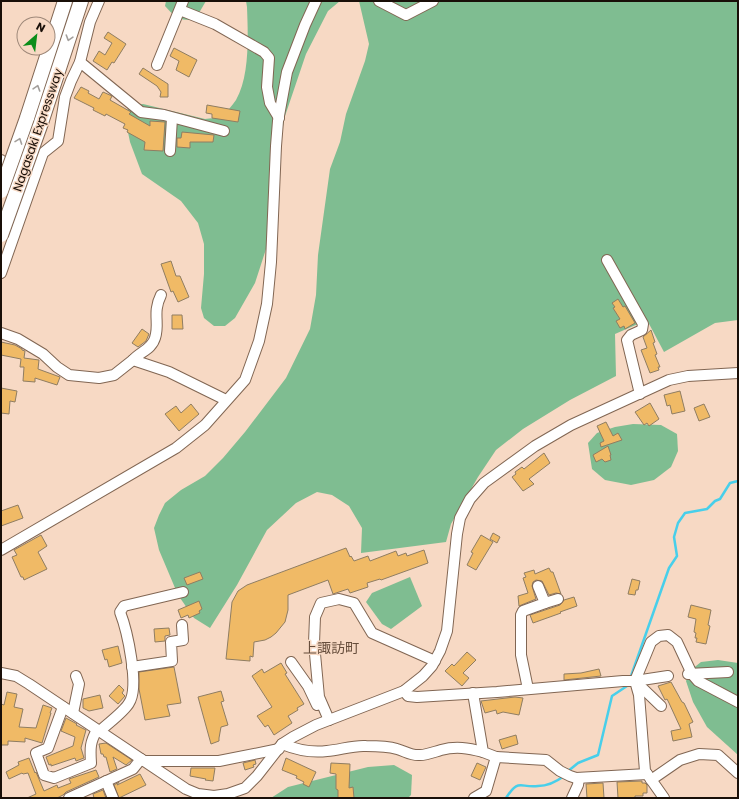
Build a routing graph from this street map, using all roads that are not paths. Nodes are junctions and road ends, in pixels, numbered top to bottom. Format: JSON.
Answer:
{"nodes":[{"id":1,"x":61,"y":1,"type":"edge"},
{"id":2,"x":65,"y":1,"type":"edge"},
{"id":3,"x":81,"y":1,"type":"edge"},
{"id":4,"x":99,"y":1,"type":"edge"},
{"id":5,"x":316,"y":1,"type":"edge"},
{"id":6,"x":379,"y":1,"type":"edge"},
{"id":7,"x":433,"y":1,"type":"edge"},
{"id":8,"x":182,"y":5,"type":"edge"},
{"id":9,"x":47,"y":57,"type":"junction"},
{"id":10,"x":80,"y":62,"type":"junction"},
{"id":11,"x":157,"y":65,"type":"dead end"},
{"id":12,"x":172,"y":118,"type":"junction"},
{"id":13,"x":279,"y":118,"type":"junction"},
{"id":14,"x":224,"y":131,"type":"dead end"},
{"id":15,"x":170,"y":151,"type":"dead end"},
{"id":16,"x":1,"y":160,"type":"edge"},
{"id":17,"x":1,"y":191,"type":"edge"},
{"id":18,"x":30,"y":192,"type":"junction"},
{"id":19,"x":1,"y":235,"type":"edge"},
{"id":20,"x":607,"y":260,"type":"dead end"},
{"id":21,"x":1,"y":273,"type":"edge"},
{"id":22,"x":162,"y":295,"type":"dead end"},
{"id":23,"x":1,"y":333,"type":"edge"},
{"id":24,"x":133,"y":360,"type":"junction"},
{"id":25,"x":738,"y":373,"type":"edge"},
{"id":26,"x":640,"y":394,"type":"junction"},
{"id":27,"x":226,"y":400,"type":"junction"},
{"id":28,"x":1,"y":550,"type":"edge"},
{"id":29,"x":538,"y":586,"type":"dead end"},
{"id":30,"x":183,"y":592,"type":"dead end"},
{"id":31,"x":558,"y":599,"type":"dead end"},
{"id":32,"x":545,"y":603,"type":"junction"},
{"id":33,"x":182,"y":626,"type":"dead end"},
{"id":34,"x":435,"y":661,"type":"junction"},
{"id":35,"x":291,"y":662,"type":"dead end"},
{"id":36,"x":132,"y":667,"type":"junction"},
{"id":37,"x":728,"y":672,"type":"dead end"},
{"id":38,"x":1,"y":673,"type":"edge"},
{"id":39,"x":690,"y":674,"type":"junction"},
{"id":40,"x":76,"y":676,"type":"dead end"},
{"id":41,"x":668,"y":676,"type":"dead end"},
{"id":42,"x":630,"y":681,"type":"junction"},
{"id":43,"x":528,"y":689,"type":"junction"},
{"id":44,"x":404,"y":691,"type":"junction"},
{"id":45,"x":473,"y":693,"type":"junction"},
{"id":46,"x":738,"y":702,"type":"edge"},
{"id":47,"x":661,"y":706,"type":"dead end"},
{"id":48,"x":63,"y":707,"type":"junction"},
{"id":49,"x":72,"y":713,"type":"junction"},
{"id":50,"x":327,"y":721,"type":"junction"},
{"id":51,"x":98,"y":730,"type":"junction"},
{"id":52,"x":280,"y":747,"type":"junction"},
{"id":53,"x":483,"y":752,"type":"junction"},
{"id":54,"x":496,"y":757,"type":"junction"},
{"id":55,"x":142,"y":760,"type":"junction"},
{"id":56,"x":738,"y":773,"type":"edge"},
{"id":57,"x":574,"y":777,"type":"junction"},
{"id":58,"x":649,"y":777,"type":"junction"},
{"id":59,"x":106,"y":781,"type":"junction"},
{"id":60,"x":69,"y":798,"type":"edge"},
{"id":61,"x":113,"y":798,"type":"edge"},
{"id":62,"x":474,"y":798,"type":"edge"},
{"id":63,"x":572,"y":798,"type":"edge"},
{"id":64,"x":664,"y":798,"type":"edge"}],
"edges":[{"from":1,"to":9,"type":"highway"},
{"from":2,"to":9,"type":"highway","name":"Nagasaki Expressway"},
{"from":3,"to":19,"type":"highway","name":"Nagasaki Expressway","one_way":true,"bridge":true},
{"from":4,"to":10,"type":"street"},
{"from":5,"to":13,"type":"street"},
{"from":6,"to":7,"type":"street"},
{"from":8,"to":11,"type":"street"},
{"from":8,"to":13,"type":"street"},
{"from":17,"to":9,"type":"highway","name":"Nagasaki Expressway","one_way":true,"bridge":true},
{"from":10,"to":12,"type":"street"},
{"from":10,"to":18,"type":"street"},
{"from":12,"to":14,"type":"street"},
{"from":12,"to":15,"type":"street"},
{"from":13,"to":27,"type":"street"},
{"from":16,"to":18,"type":"street"},
{"from":18,"to":21,"type":"street"},
{"from":20,"to":26,"type":"street"},
{"from":22,"to":24,"type":"street"},
{"from":23,"to":24,"type":"street"},
{"from":24,"to":27,"type":"street"},
{"from":25,"to":26,"type":"street"},
{"from":26,"to":34,"type":"street"},
{"from":27,"to":28,"type":"street"},
{"from":29,"to":32,"type":"street"},
{"from":30,"to":36,"type":"street"},
{"from":31,"to":32,"type":"street"},
{"from":32,"to":43,"type":"street"},
{"from":33,"to":36,"type":"street"},
{"from":34,"to":44,"type":"street"},
{"from":34,"to":50,"type":"street"},
{"from":35,"to":50,"type":"street"},
{"from":36,"to":51,"type":"street"},
{"from":37,"to":39,"type":"street"},
{"from":38,"to":48,"type":"street"},
{"from":39,"to":42,"type":"street"},
{"from":39,"to":46,"type":"street"},
{"from":40,"to":49,"type":"street"},
{"from":41,"to":42,"type":"street"},
{"from":42,"to":43,"type":"street"},
{"from":42,"to":47,"type":"street"},
{"from":42,"to":58,"type":"street"},
{"from":43,"to":45,"type":"street"},
{"from":44,"to":45,"type":"street"},
{"from":44,"to":50,"type":"street"},
{"from":45,"to":53,"type":"street"},
{"from":48,"to":49,"type":"street"},
{"from":48,"to":51,"type":"street"},
{"from":49,"to":51,"type":"street"},
{"from":50,"to":52,"type":"street"},
{"from":51,"to":55,"type":"street"},
{"from":52,"to":53,"type":"street"},
{"from":52,"to":55,"type":"street"},
{"from":52,"to":55,"type":"street"},
{"from":53,"to":54,"type":"street"},
{"from":54,"to":57,"type":"street"},
{"from":54,"to":62,"type":"street"},
{"from":55,"to":59,"type":"street"},
{"from":56,"to":58,"type":"street"},
{"from":57,"to":58,"type":"street"},
{"from":57,"to":63,"type":"street"},
{"from":58,"to":64,"type":"street"},
{"from":59,"to":60,"type":"street"},
{"from":59,"to":61,"type":"street"}]}
